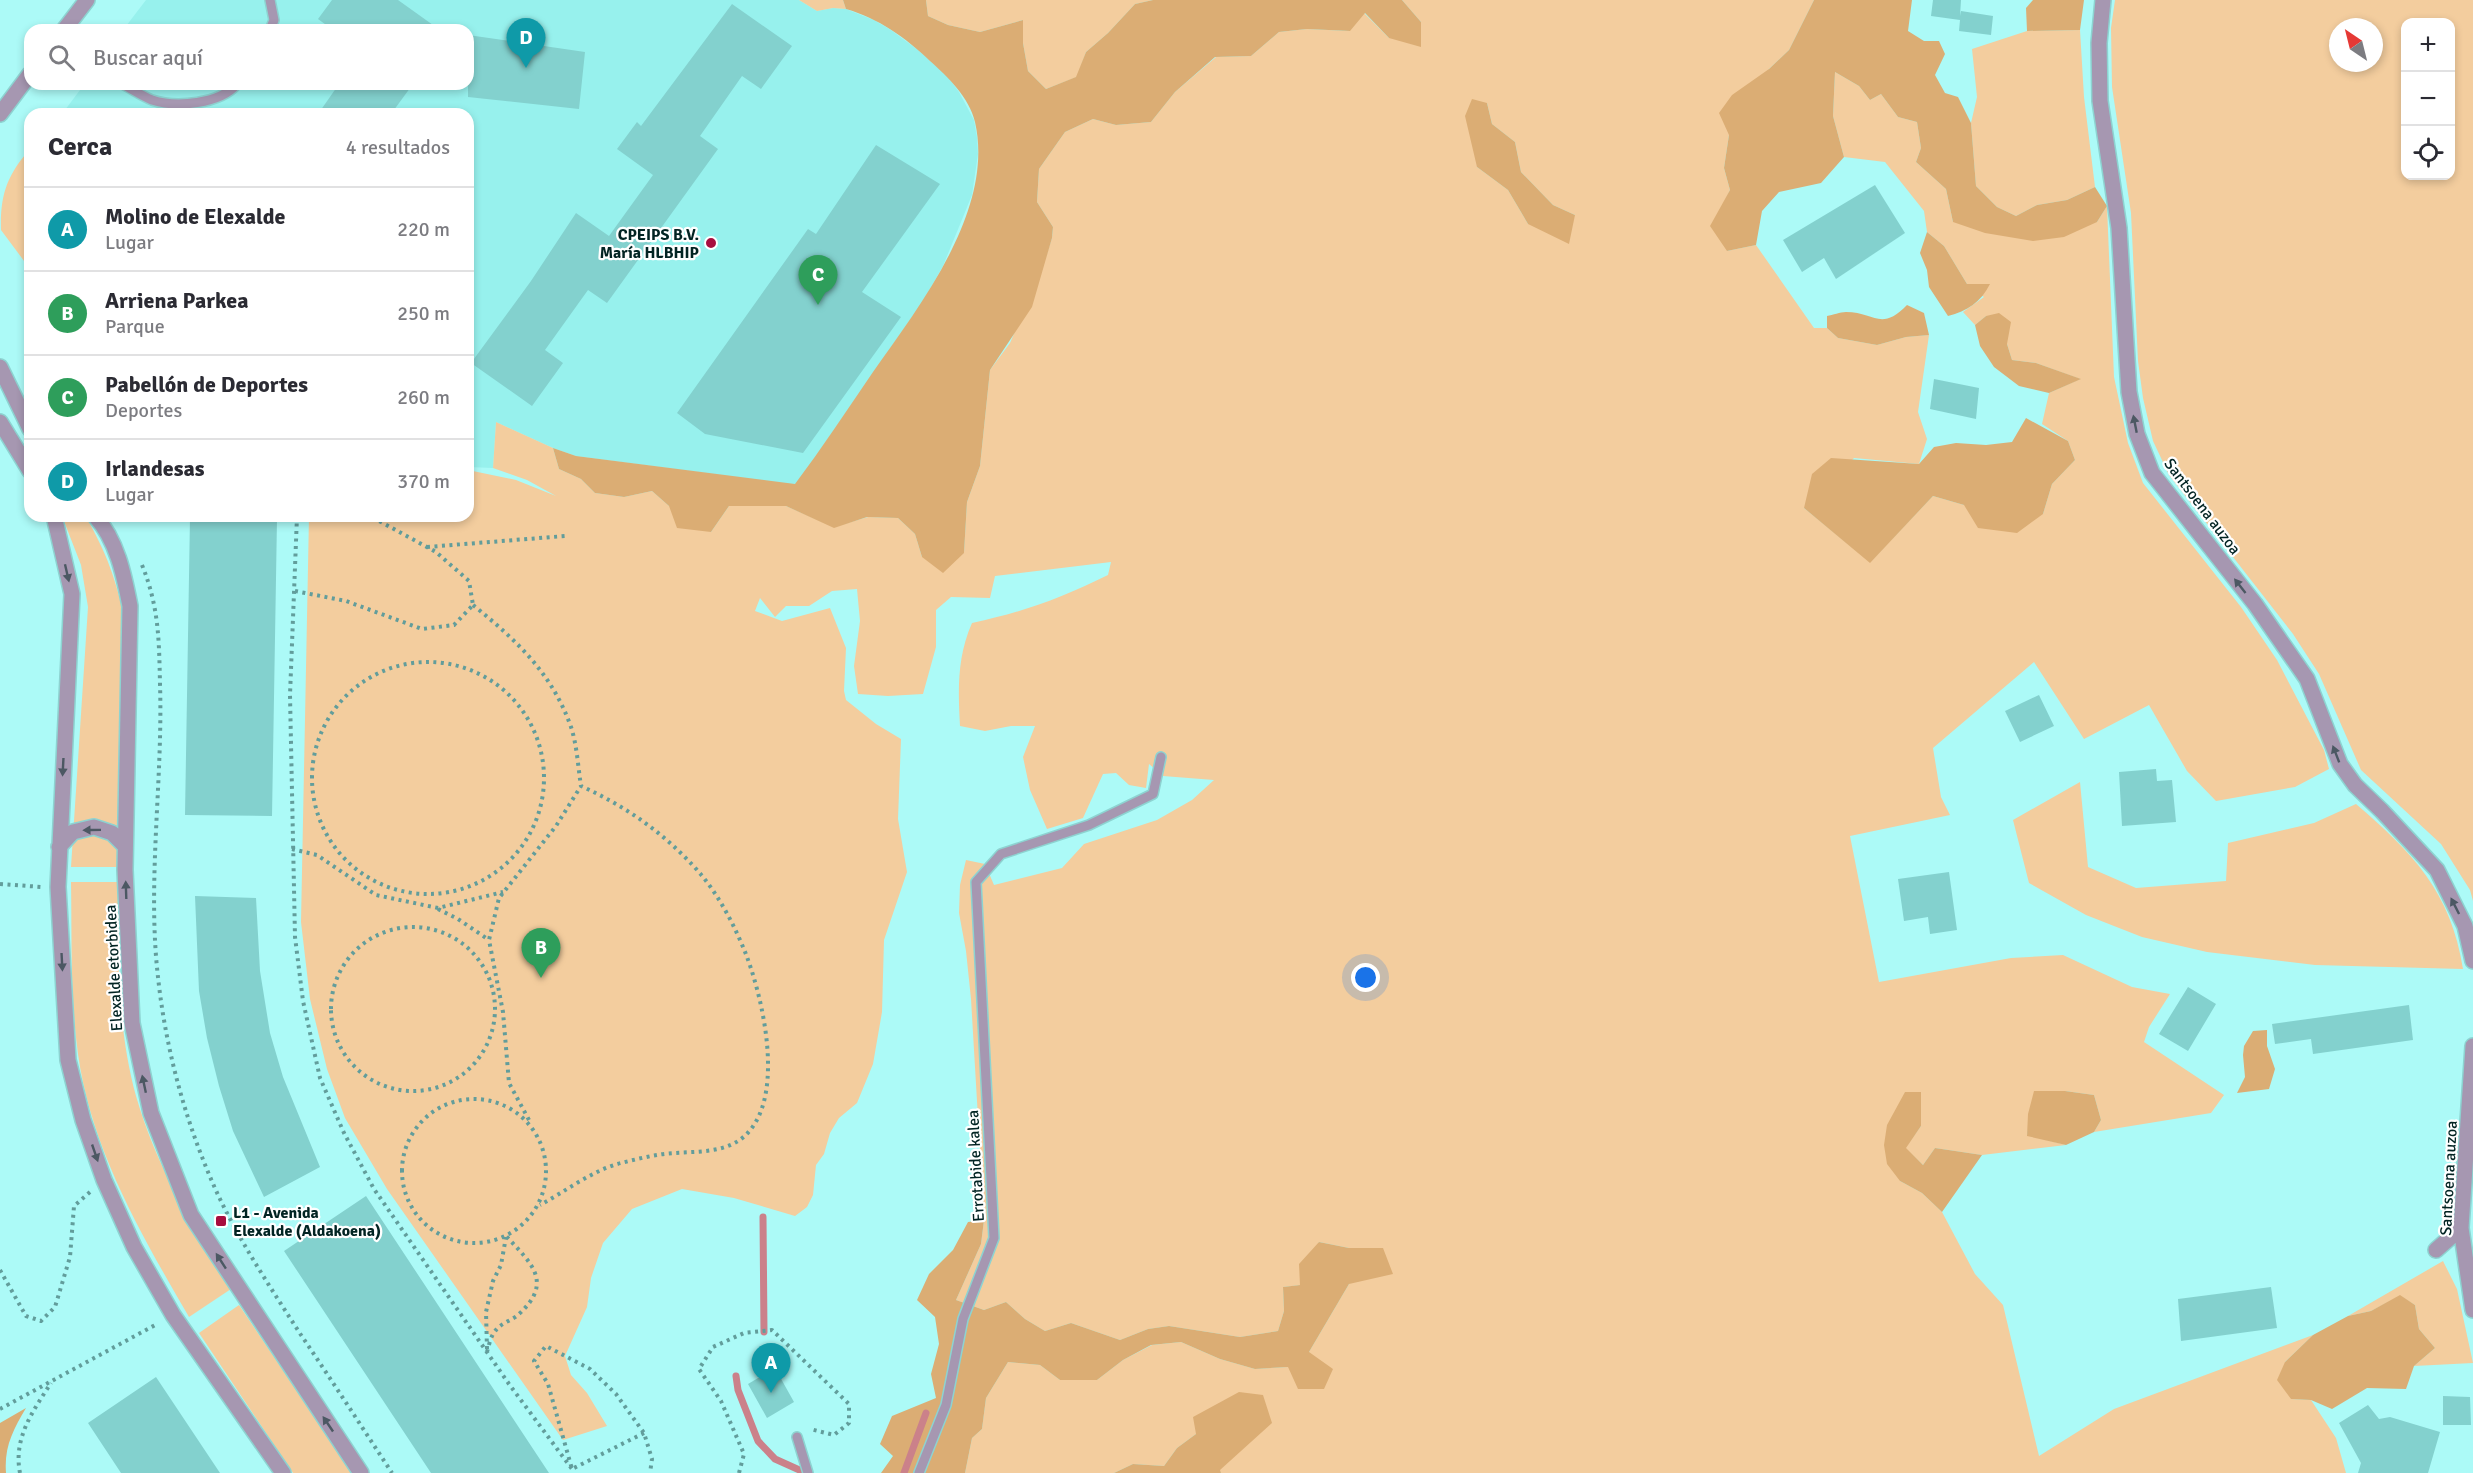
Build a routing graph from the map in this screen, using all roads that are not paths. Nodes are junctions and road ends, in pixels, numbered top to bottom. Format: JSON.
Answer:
{"nodes":[{"id":1,"x":87,"y":0,"type":"edge"},
{"id":2,"x":270,"y":0,"type":"edge"},
{"id":3,"x":2103,"y":0,"type":"edge"},
{"id":4,"x":69,"y":24,"type":"edge"},
{"id":5,"x":272,"y":24,"type":"edge"},
{"id":6,"x":24,"y":82,"type":"edge"},
{"id":7,"x":133,"y":90,"type":"edge"},
{"id":8,"x":232,"y":90,"type":"edge"},
{"id":9,"x":0,"y":114,"type":"edge"},
{"id":10,"x":0,"y":367,"type":"edge"},
{"id":11,"x":24,"y":417,"type":"edge"},
{"id":12,"x":0,"y":422,"type":"edge"},
{"id":13,"x":24,"y":461,"type":"edge"},
{"id":14,"x":55,"y":522,"type":"edge"},
{"id":15,"x":99,"y":522,"type":"edge"},
{"id":16,"x":1161,"y":756,"type":"dead end"},
{"id":17,"x":125,"y":846,"type":"junction"},
{"id":18,"x":59,"y":847,"type":"junction"},
{"id":19,"x":2473,"y":961,"type":"edge"},
{"id":20,"x":2473,"y":1046,"type":"edge"},
{"id":21,"x":2461,"y":1228,"type":"junction"},
{"id":22,"x":2436,"y":1250,"type":"dead end"},
{"id":23,"x":2473,"y":1310,"type":"edge"},
{"id":24,"x":797,"y":1437,"type":"road end"},
{"id":25,"x":283,"y":1473,"type":"edge"},
{"id":26,"x":361,"y":1473,"type":"edge"},
{"id":27,"x":808,"y":1473,"type":"edge"},
{"id":28,"x":919,"y":1473,"type":"edge"}],
"edges":[{"from":1,"to":4,"type":"street"},
{"from":2,"to":5,"type":"lane"},
{"from":19,"to":3,"type":"street","name":"Santsoena auzoa","one_way":true},
{"from":6,"to":9,"type":"street"},
{"from":7,"to":8,"type":"lane"},
{"from":10,"to":11,"type":"street"},
{"from":12,"to":13,"type":"street"},
{"from":14,"to":18,"type":"street","one_way":true},
{"from":15,"to":17,"type":"street","name":"Elexalde etorbidea"},
{"from":16,"to":28,"type":"lane","name":"Errotabide kalea"},
{"from":17,"to":18,"type":"street","one_way":true},
{"from":26,"to":17,"type":"street","name":"Elexalde etorbidea","one_way":true},
{"from":18,"to":25,"type":"street","one_way":true},
{"from":20,"to":21,"type":"street","name":"Santsoena auzoa"},
{"from":21,"to":22,"type":"street"},
{"from":21,"to":23,"type":"street","name":"Santsoena auzoa"},
{"from":24,"to":27,"type":"lane"}]}
